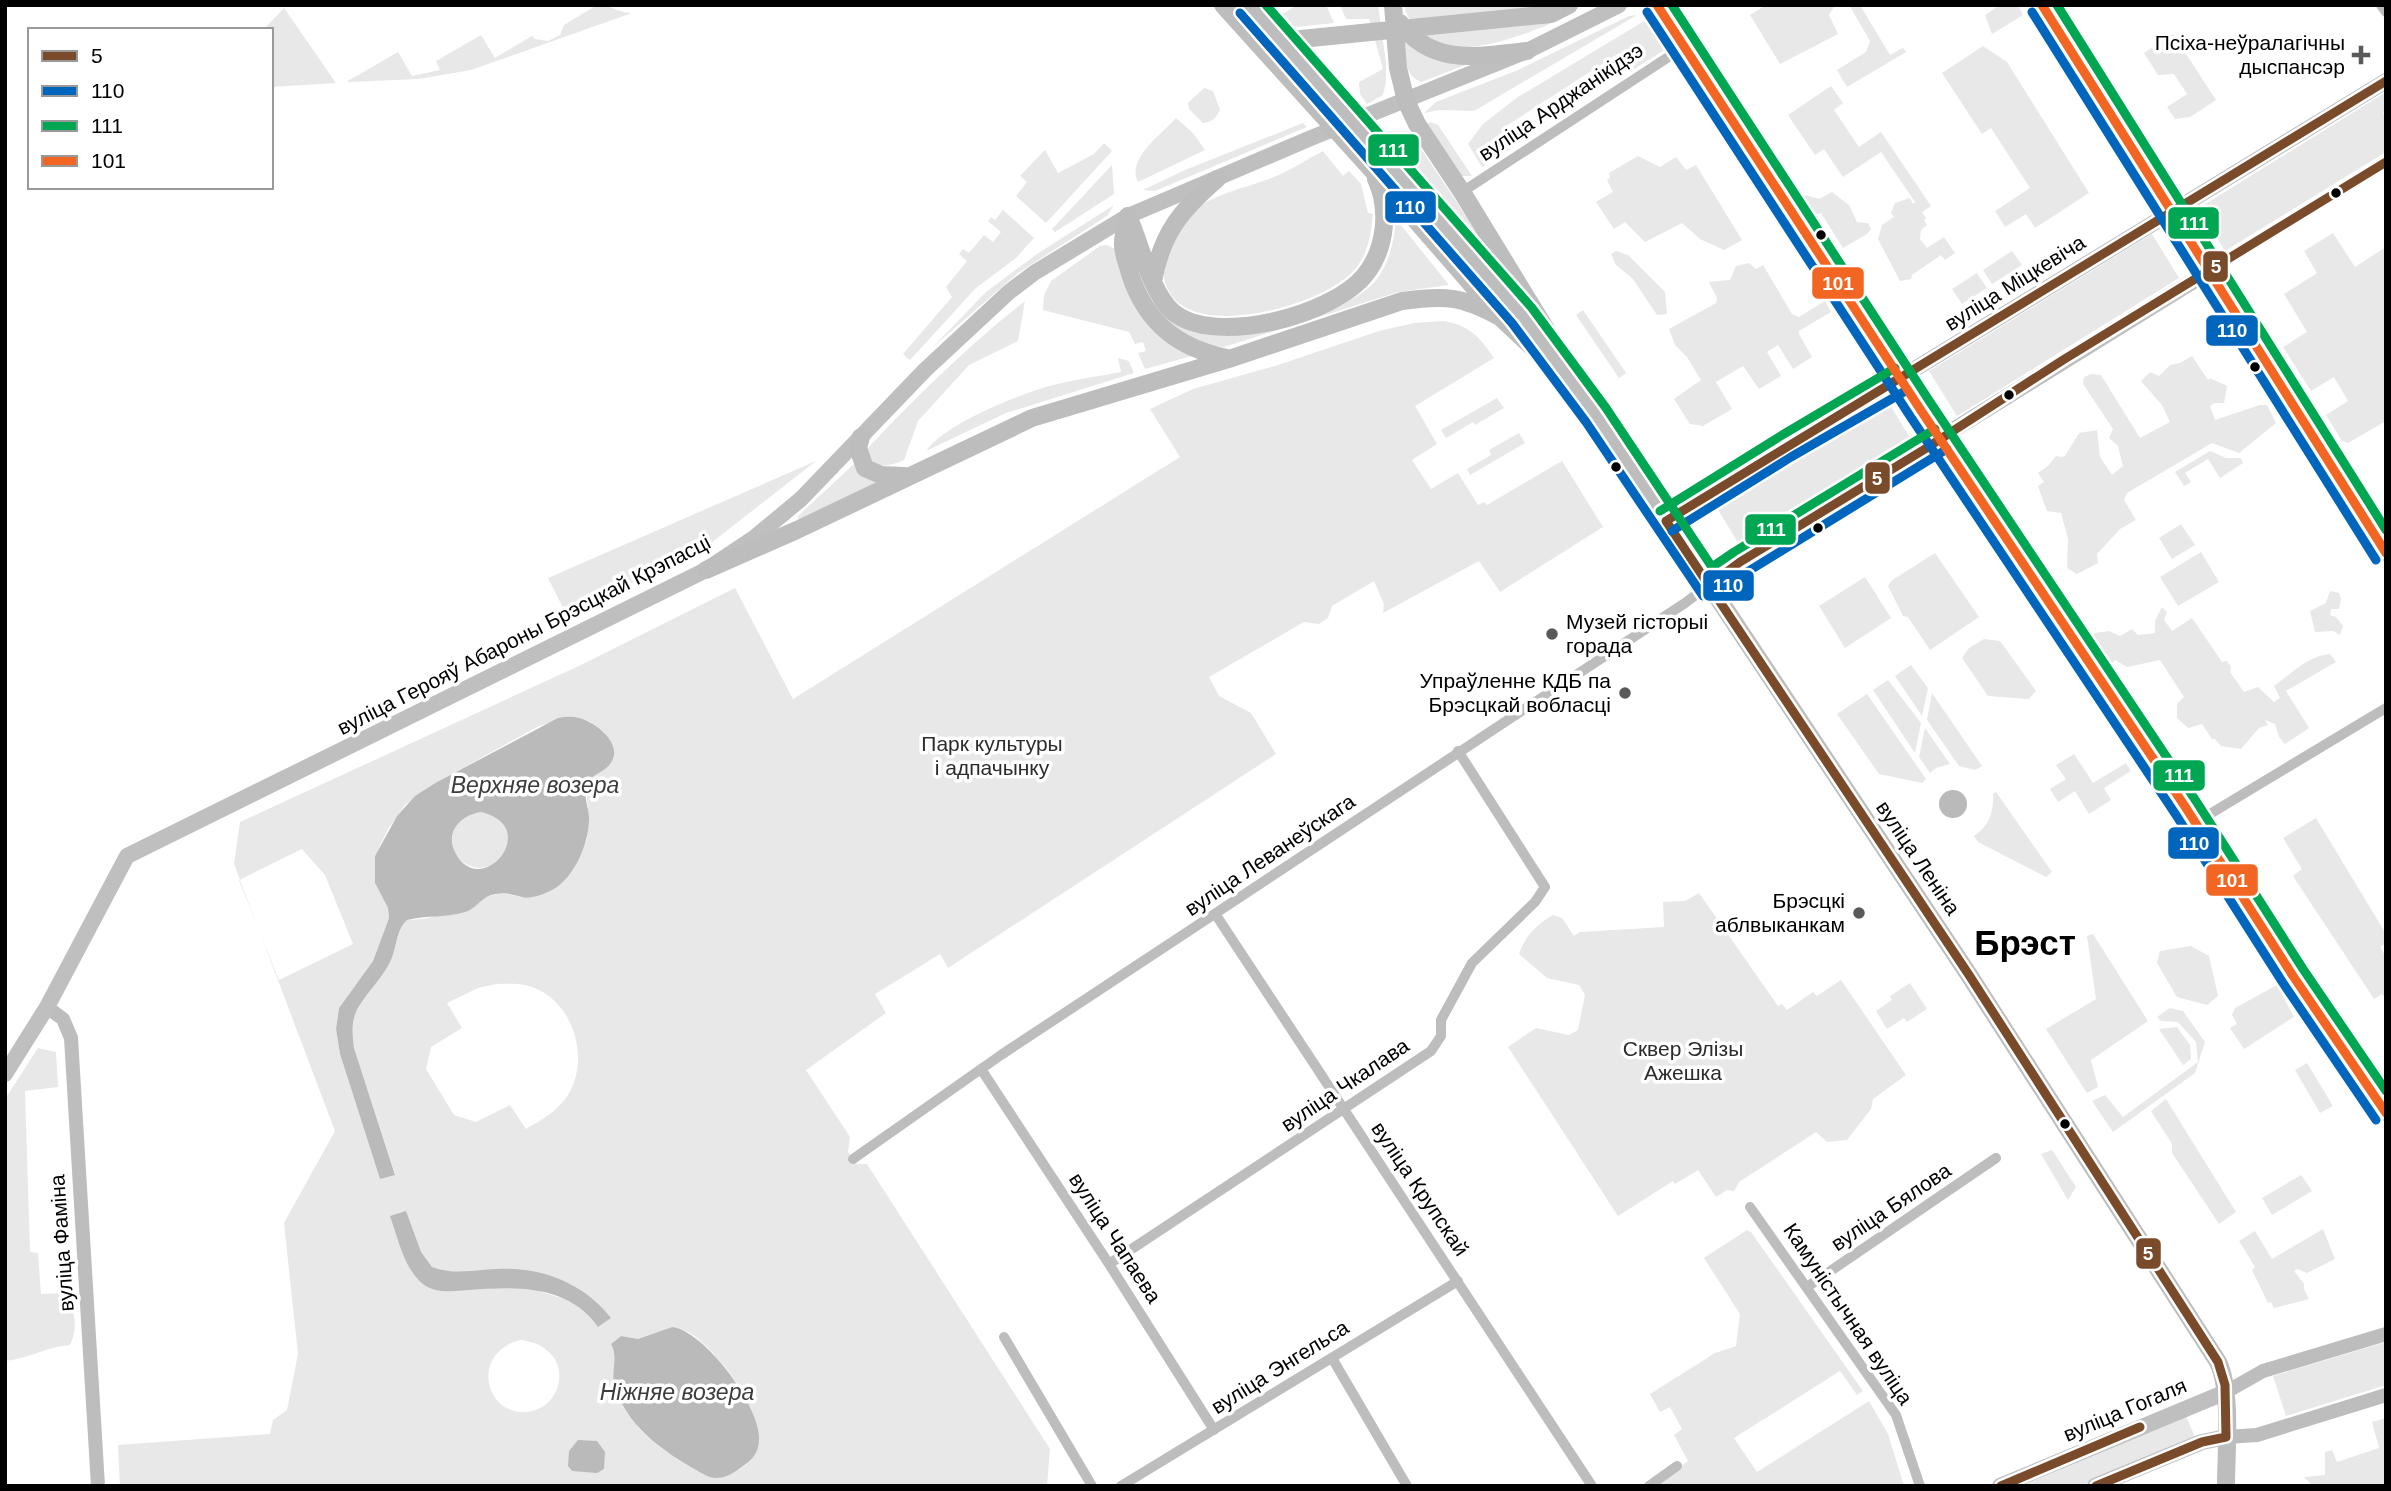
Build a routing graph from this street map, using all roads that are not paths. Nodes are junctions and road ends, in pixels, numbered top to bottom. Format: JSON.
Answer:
{"nodes":[{"id":1,"x":1223,"y":5,"type":"edge"},
{"id":2,"x":1249,"y":5,"type":"edge"},
{"id":3,"x":1569,"y":5,"type":"edge"},
{"id":4,"x":1619,"y":5,"type":"edge"},
{"id":5,"x":1657,"y":5,"type":"edge"},
{"id":6,"x":2042,"y":5,"type":"edge"},
{"id":7,"x":2381,"y":5,"type":"edge"},
{"id":8,"x":1393,"y":8,"type":"edge"},
{"id":9,"x":2386,"y":12,"type":"edge"},
{"id":10,"x":1281,"y":41,"type":"junction"},
{"id":11,"x":1684,"y":49,"type":"junction"},
{"id":12,"x":1527,"y":51,"type":"junction"},
{"id":13,"x":2386,"y":81,"type":"edge"},
{"id":14,"x":1406,"y":102,"type":"junction"},
{"id":15,"x":2386,"y":162,"type":"edge"},
{"id":16,"x":1379,"y":164,"type":"junction"},
{"id":17,"x":1217,"y":179,"type":"junction"},
{"id":18,"x":1462,"y":192,"type":"junction"},
{"id":19,"x":2172,"y":213,"type":"junction"},
{"id":20,"x":1128,"y":216,"type":"junction"},
{"id":21,"x":2208,"y":272,"type":"junction"},
{"id":22,"x":1153,"y":281,"type":"junction"},
{"id":23,"x":1500,"y":317,"type":"junction"},
{"id":24,"x":1229,"y":359,"type":"junction"},
{"id":25,"x":1901,"y":379,"type":"junction"},
{"id":26,"x":1573,"y":384,"type":"junction"},
{"id":27,"x":860,"y":437,"type":"junction"},
{"id":28,"x":1941,"y":439,"type":"junction"},
{"id":29,"x":908,"y":476,"type":"junction"},
{"id":30,"x":1666,"y":521,"type":"junction"},
{"id":31,"x":2386,"y":553,"type":"edge"},
{"id":32,"x":706,"y":570,"type":"junction"},
{"id":33,"x":1709,"y":585,"type":"junction"},
{"id":34,"x":2386,"y":708,"type":"edge"},
{"id":35,"x":1458,"y":751,"type":"junction"},
{"id":36,"x":2195,"y":823,"type":"junction"},
{"id":37,"x":1216,"y":915,"type":"junction"},
{"id":38,"x":47,"y":1007,"type":"junction"},
{"id":39,"x":981,"y":1069,"type":"junction"},
{"id":40,"x":5,"y":1074,"type":"edge"},
{"id":41,"x":1344,"y":1109,"type":"junction"},
{"id":42,"x":2386,"y":1113,"type":"edge"},
{"id":43,"x":1996,"y":1158,"type":"dead end"},
{"id":44,"x":853,"y":1159,"type":"dead end"},
{"id":45,"x":1750,"y":1207,"type":"dead end"},
{"id":46,"x":1109,"y":1264,"type":"junction"},
{"id":47,"x":1458,"y":1281,"type":"junction"},
{"id":48,"x":1807,"y":1287,"type":"junction"},
{"id":49,"x":2386,"y":1334,"type":"edge"},
{"id":50,"x":1004,"y":1337,"type":"dead end"},
{"id":51,"x":1332,"y":1358,"type":"junction"},
{"id":52,"x":2226,"y":1392,"type":"junction"},
{"id":53,"x":2386,"y":1395,"type":"edge"},
{"id":54,"x":1214,"y":1430,"type":"junction"},
{"id":55,"x":2226,"y":1437,"type":"junction"},
{"id":56,"x":1677,"y":1466,"type":"dead end"},
{"id":57,"x":99,"y":1486,"type":"edge"},
{"id":58,"x":1093,"y":1486,"type":"edge"},
{"id":59,"x":1121,"y":1486,"type":"edge"},
{"id":60,"x":1407,"y":1486,"type":"edge"},
{"id":61,"x":1592,"y":1486,"type":"edge"},
{"id":62,"x":1649,"y":1486,"type":"edge"},
{"id":63,"x":1920,"y":1486,"type":"edge"},
{"id":64,"x":2000,"y":1486,"type":"edge"},
{"id":65,"x":2095,"y":1486,"type":"edge"},
{"id":66,"x":2226,"y":1486,"type":"edge"}],
"edges":[{"from":1,"to":16,"type":"main road","name":"вуліца Леніна"},
{"from":2,"to":10,"type":"main road","name":"вуліца Леніна"},
{"from":3,"to":10,"type":"main road"},
{"from":4,"to":12,"type":"main road"},
{"from":5,"to":11,"type":"main road"},
{"from":6,"to":19,"type":"main road"},
{"from":7,"to":9,"type":"street"},
{"from":8,"to":12,"type":"main road"},
{"from":8,"to":14,"type":"main road"},
{"from":10,"to":16,"type":"main road","name":"вуліца Леніна"},
{"from":11,"to":18,"type":"street","name":"вуліца Арджанікідзэ"},
{"from":11,"to":25,"type":"main road"},
{"from":12,"to":14,"type":"main road"},
{"from":13,"to":19,"type":"main road","name":"вуліца Міцкевіча"},
{"from":14,"to":17,"type":"main road"},
{"from":14,"to":18,"type":"main road"},
{"from":15,"to":21,"type":"street"},
{"from":16,"to":22,"type":"main road"},
{"from":16,"to":23,"type":"main road","name":"вуліца Леніна"},
{"from":16,"to":26,"type":"main road","name":"вуліца Леніна"},
{"from":17,"to":20,"type":"main road"},
{"from":17,"to":22,"type":"main road"},
{"from":18,"to":26,"type":"main road"},
{"from":19,"to":21,"type":"main road"},
{"from":19,"to":25,"type":"main road","name":"вуліца Міцкевіча"},
{"from":20,"to":22,"type":"main road"},
{"from":20,"to":24,"type":"main road"},
{"from":20,"to":27,"type":"main road","name":"вуліца Герояў Абароны Брэсцкай Крэпасці"},
{"from":21,"to":28,"type":"main road"},
{"from":21,"to":31,"type":"main road"},
{"from":23,"to":24,"type":"main road"},
{"from":23,"to":26,"type":"main road","name":"вуліца Леніна"},
{"from":24,"to":29,"type":"main road"},
{"from":25,"to":28,"type":"main road"},
{"from":25,"to":30,"type":"main road","name":"вуліца Міцкевіча"},
{"from":26,"to":30,"type":"main road","name":"вуліца Леніна"},
{"from":27,"to":29,"type":"main road"},
{"from":27,"to":32,"type":"main road","name":"вуліца Герояў Абароны Брэсцкай Крэпасці"},
{"from":28,"to":33,"type":"main road"},
{"from":28,"to":36,"type":"main road"},
{"from":29,"to":32,"type":"main road"},
{"from":30,"to":33,"type":"main road","name":"вуліца Леніна"},
{"from":32,"to":38,"type":"main road","name":"вуліца Герояў Абароны Брэсцкай Крэпасці"},
{"from":33,"to":35,"type":"street","name":"вуліца Леванеўскага"},
{"from":33,"to":52,"type":"main road","name":"вуліца Леніна"},
{"from":34,"to":36,"type":"street"},
{"from":35,"to":37,"type":"street","name":"вуліца Леванеўскага"},
{"from":35,"to":41,"type":"street","name":"вуліца Чкалава"},
{"from":36,"to":42,"type":"main road"},
{"from":37,"to":39,"type":"street","name":"вуліца Леванеўскага"},
{"from":37,"to":41,"type":"street","name":"вуліца Крупскай"},
{"from":38,"to":40,"type":"main road","name":"вуліца Герояў Абароны Брэсцкай Крэпасці"},
{"from":38,"to":57,"type":"street","name":"вуліца Фаміна"},
{"from":39,"to":44,"type":"street","name":"вуліца Леванеўскага"},
{"from":39,"to":46,"type":"street","name":"вуліца Чапаева"},
{"from":41,"to":46,"type":"street","name":"вуліца Чкалава"},
{"from":41,"to":47,"type":"street","name":"вуліца Крупскай"},
{"from":43,"to":48,"type":"street","name":"вуліца Бялова"},
{"from":45,"to":48,"type":"street","name":"Камуністычная вуліца"},
{"from":46,"to":54,"type":"street","name":"вуліца Чапаева"},
{"from":47,"to":51,"type":"street","name":"вуліца Энгельса"},
{"from":47,"to":61,"type":"street","name":"вуліца Крупскай"},
{"from":48,"to":63,"type":"street","name":"Камуністычная вуліца"},
{"from":49,"to":52,"type":"street","name":"вуліца Гогаля"},
{"from":50,"to":58,"type":"street"},
{"from":51,"to":54,"type":"street","name":"вуліца Энгельса"},
{"from":51,"to":60,"type":"street"},
{"from":52,"to":55,"type":"main road","name":"вуліца Леніна"},
{"from":52,"to":64,"type":"main road","name":"вуліца Гогаля"},
{"from":53,"to":55,"type":"street"},
{"from":54,"to":59,"type":"street","name":"вуліца Энгельса"},
{"from":55,"to":65,"type":"main road"},
{"from":55,"to":66,"type":"main road","name":"вуліца Леніна"},
{"from":56,"to":62,"type":"street"}]}
